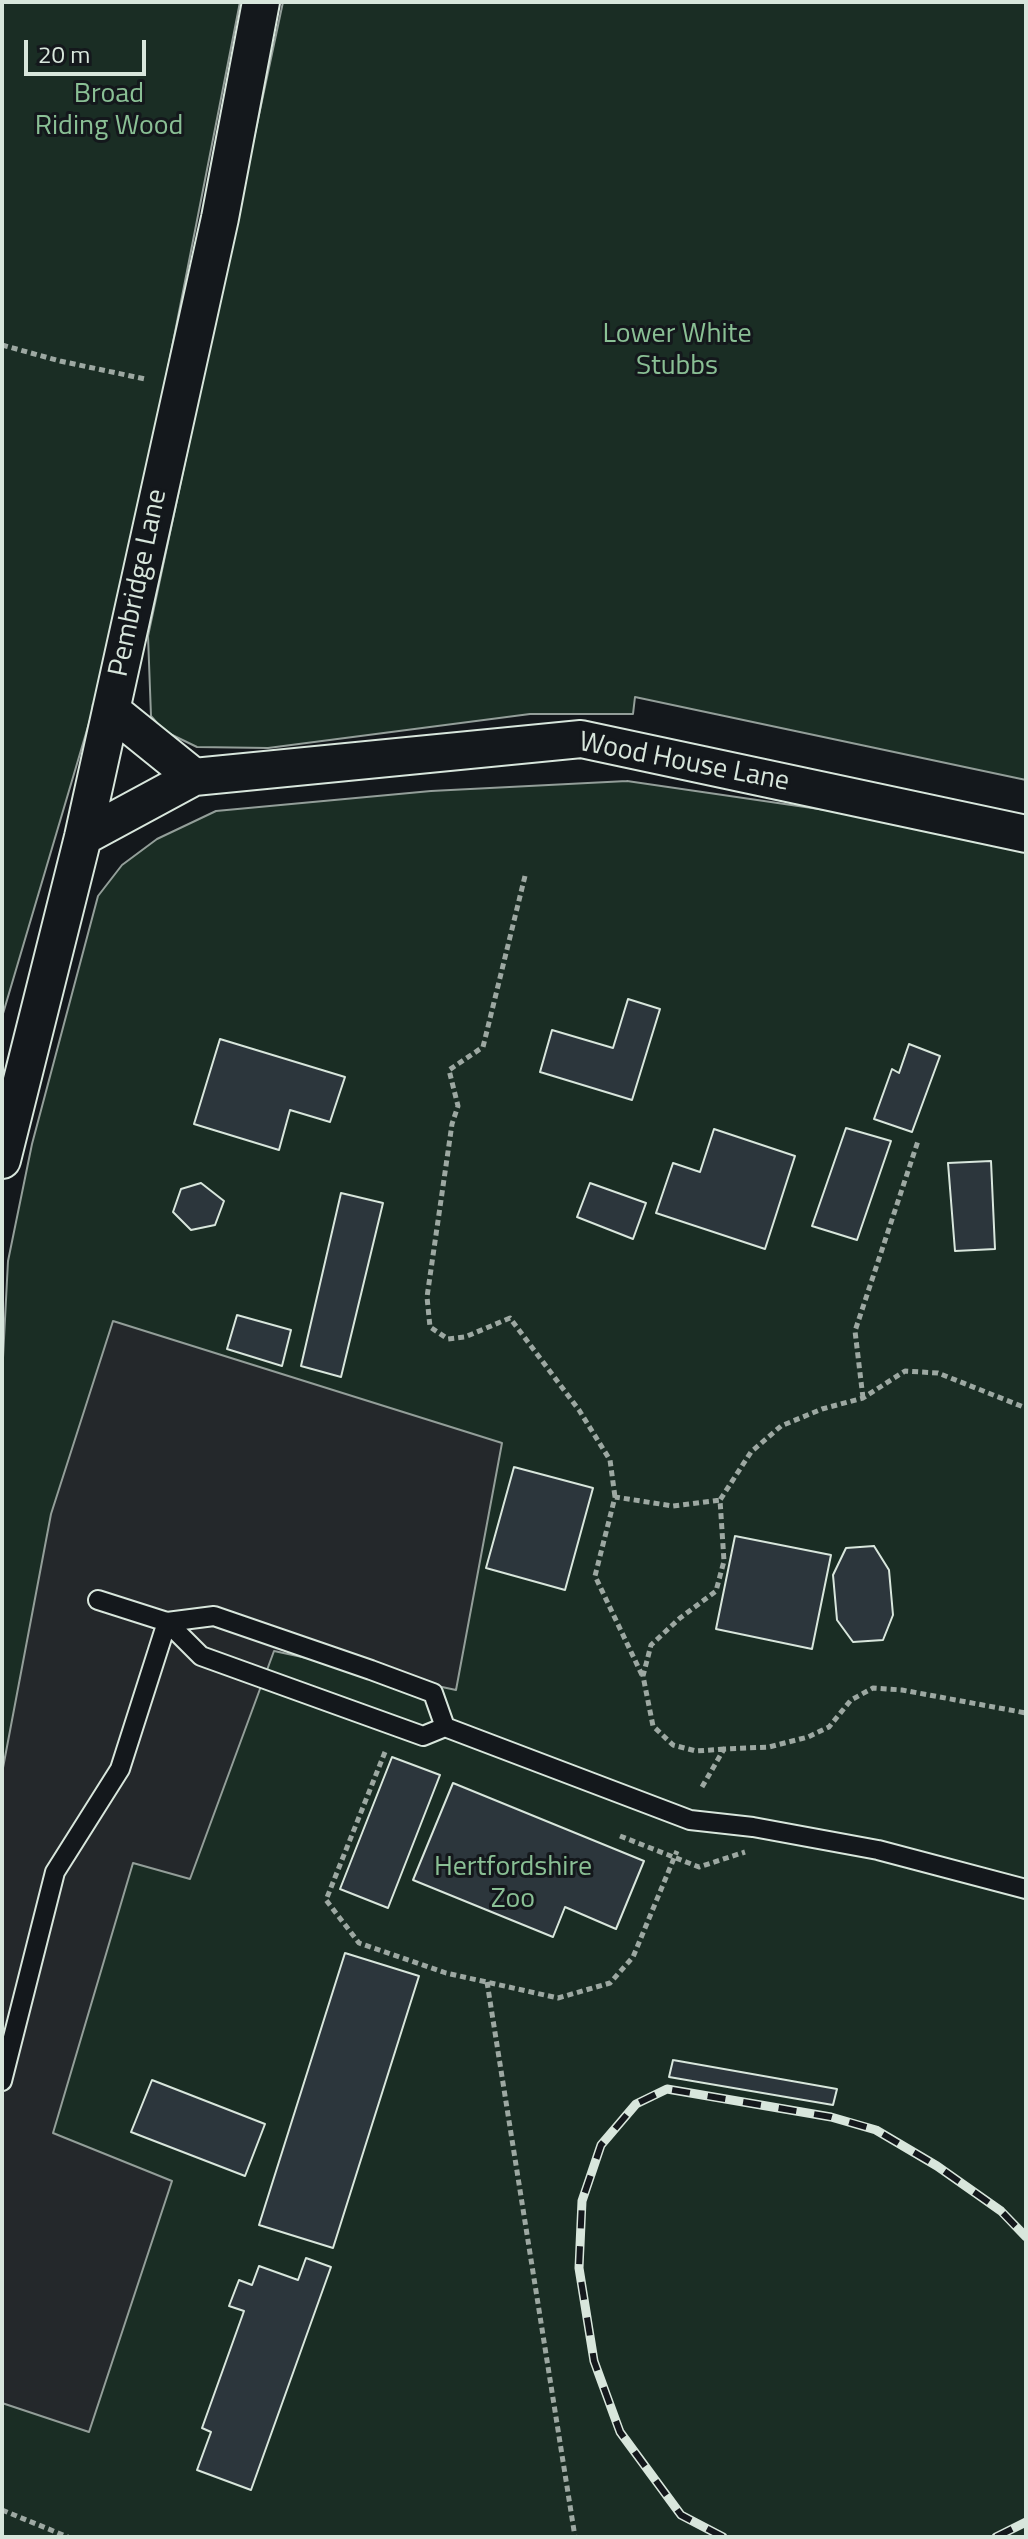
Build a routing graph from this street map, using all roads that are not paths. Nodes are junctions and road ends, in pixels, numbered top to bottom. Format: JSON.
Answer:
{"nodes":[{"id":1,"x":261,"y":2,"type":"edge"},
{"id":2,"x":111,"y":710,"type":"junction"},
{"id":3,"x":194,"y":777,"type":"junction"},
{"id":4,"x":1026,"y":834,"type":"edge"},
{"id":5,"x":83,"y":837,"type":"junction"},
{"id":6,"x":2,"y":1160,"type":"edge"},
{"id":7,"x":98,"y":1600,"type":"dead end"},
{"id":8,"x":167,"y":1622,"type":"junction"},
{"id":9,"x":445,"y":1727,"type":"junction"},
{"id":10,"x":1026,"y":1889,"type":"edge"},
{"id":11,"x":2,"y":2081,"type":"edge"}],
"edges":[{"from":1,"to":2,"type":"street","name":"Pembridge Lane"},
{"from":2,"to":3,"type":"street"},
{"from":2,"to":5,"type":"street","name":"Pembridge Lane"},
{"from":3,"to":4,"type":"street","name":"Wood House Lane"},
{"from":3,"to":5,"type":"street","name":"Wood House Lane"},
{"from":5,"to":6,"type":"street","name":"Pembridge Lane"},
{"from":7,"to":8,"type":"lane"},
{"from":8,"to":9,"type":"lane"},
{"from":8,"to":9,"type":"lane"},
{"from":8,"to":11,"type":"lane"},
{"from":9,"to":10,"type":"lane"}]}
